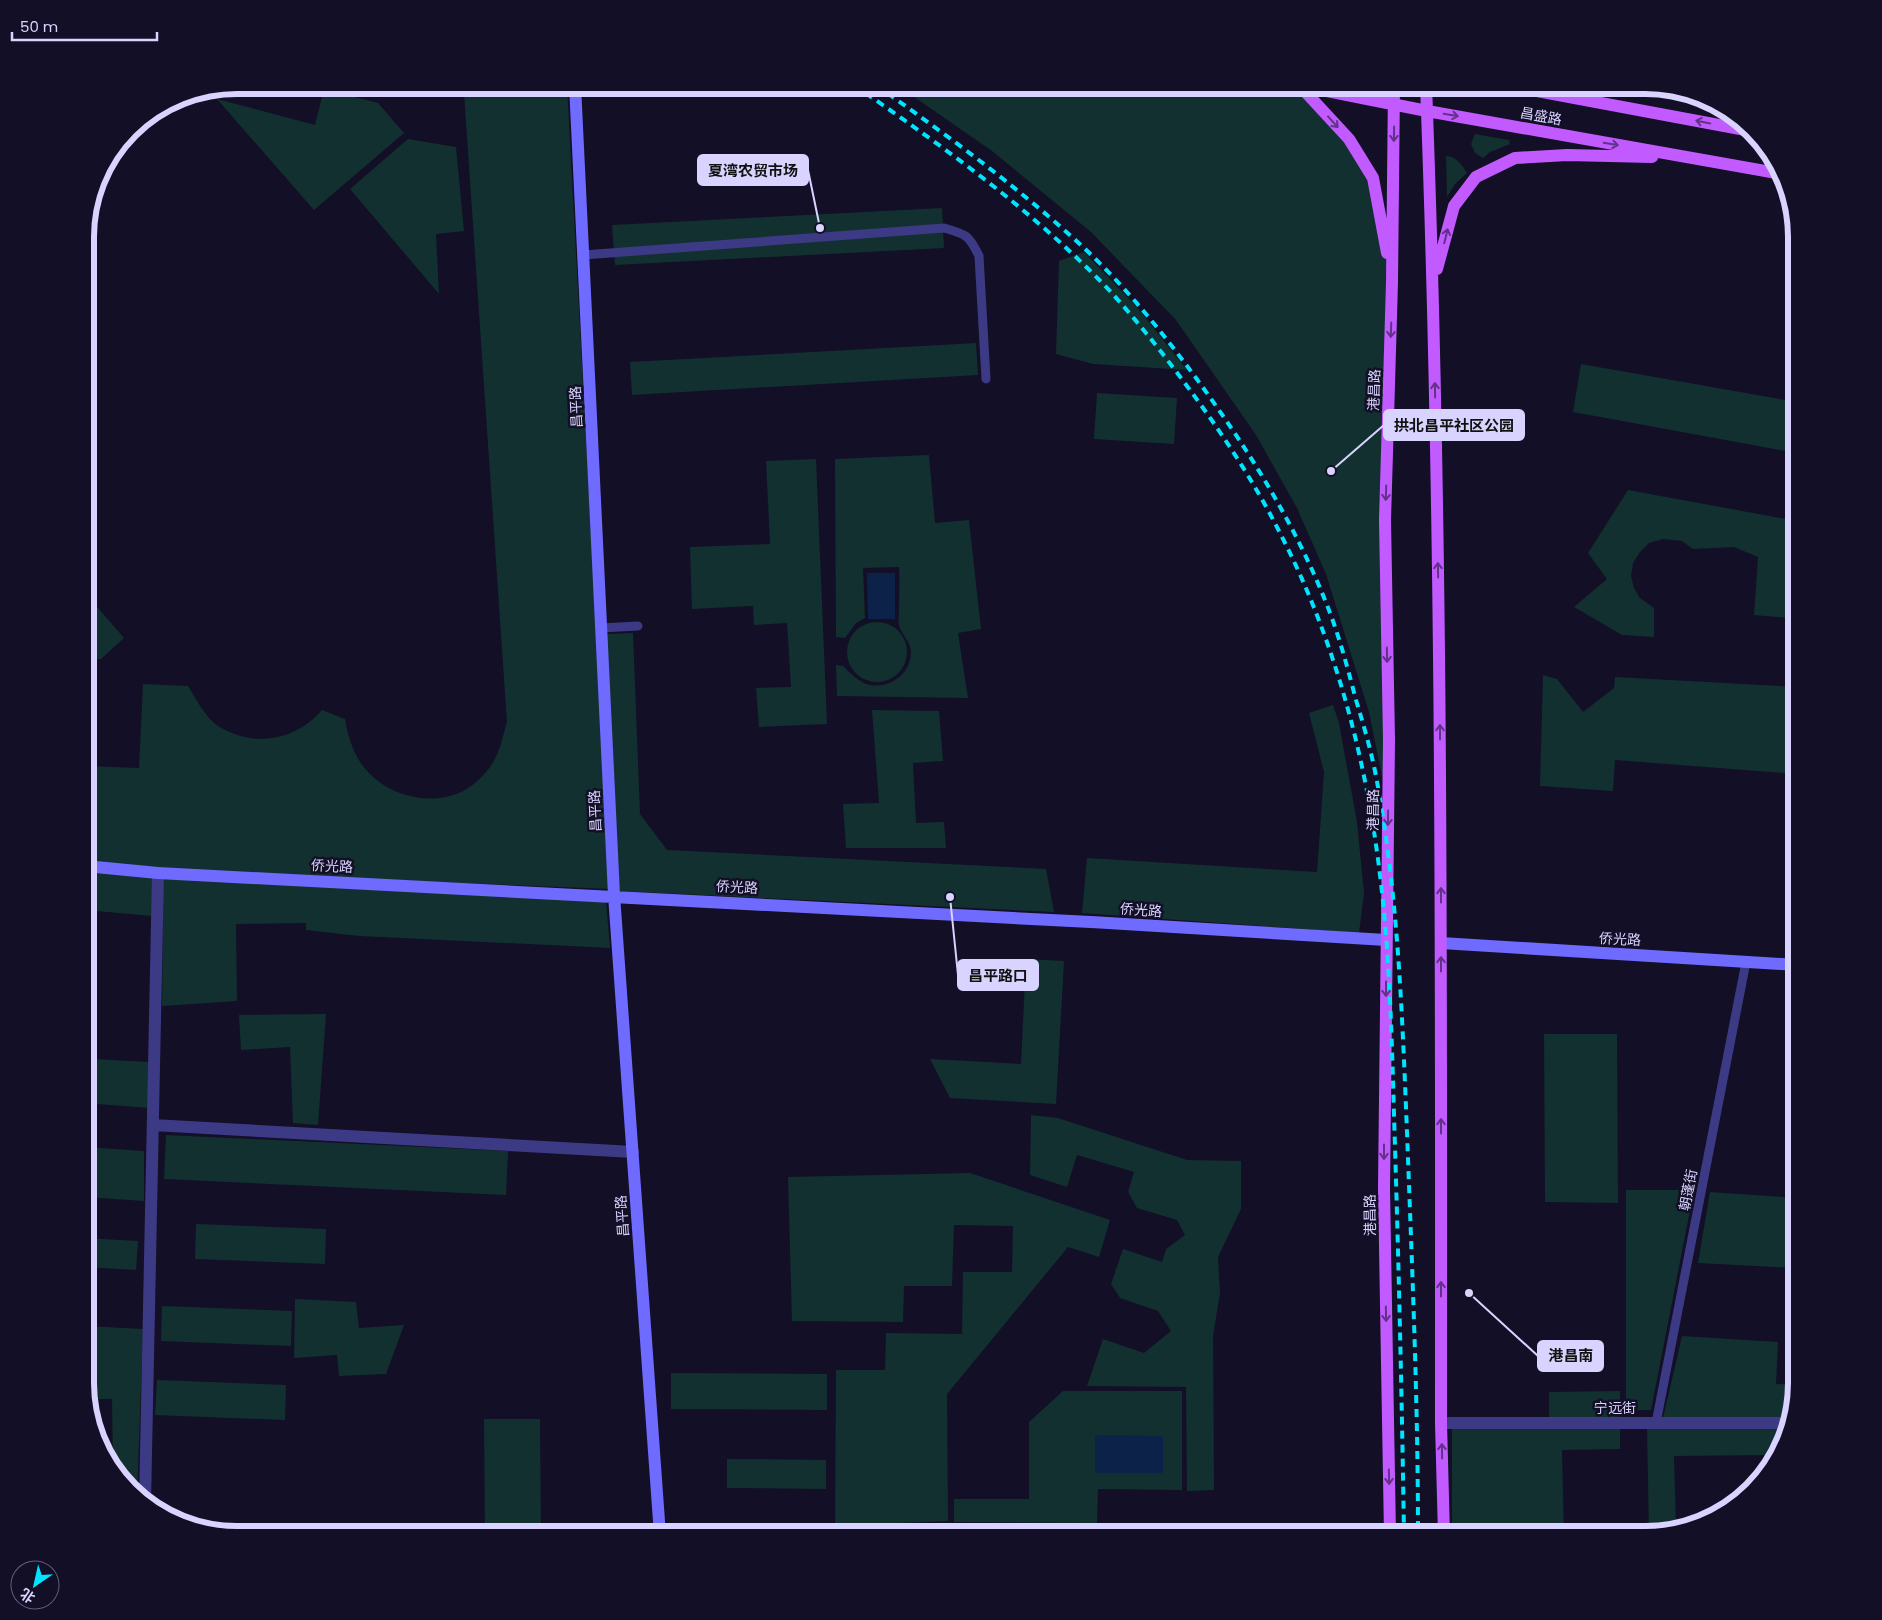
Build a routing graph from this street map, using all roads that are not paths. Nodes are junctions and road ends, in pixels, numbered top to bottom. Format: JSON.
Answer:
{"nodes":[{"id":1,"x":575,"y":94,"type":"edge"},
{"id":2,"x":1306,"y":94,"type":"edge"},
{"id":3,"x":1341,"y":94,"type":"edge"},
{"id":4,"x":1394,"y":94,"type":"edge"},
{"id":5,"x":1426,"y":94,"type":"edge"},
{"id":6,"x":1553,"y":94,"type":"edge"},
{"id":7,"x":1394,"y":105,"type":"junction"},
{"id":8,"x":1427,"y":111,"type":"junction"},
{"id":9,"x":1739,"y":129,"type":"edge"},
{"id":10,"x":1693,"y":158,"type":"junction"},
{"id":11,"x":1772,"y":172,"type":"edge"},
{"id":12,"x":583,"y":255,"type":"junction"},
{"id":13,"x":1392,"y":282,"type":"junction"},
{"id":14,"x":1434,"y":284,"type":"junction"},
{"id":15,"x":986,"y":379,"type":"dead end"},
{"id":16,"x":638,"y":626,"type":"dead end"},
{"id":17,"x":601,"y":628,"type":"junction"},
{"id":18,"x":94,"y":867,"type":"edge"},
{"id":19,"x":158,"y":873,"type":"junction"},
{"id":20,"x":614,"y":895,"type":"junction"},
{"id":21,"x":1386,"y":940,"type":"junction"},
{"id":22,"x":1441,"y":943,"type":"junction"},
{"id":23,"x":1746,"y":962,"type":"junction"},
{"id":24,"x":1788,"y":964,"type":"edge"},
{"id":25,"x":153,"y":1125,"type":"junction"},
{"id":26,"x":632,"y":1152,"type":"junction"},
{"id":27,"x":1441,"y":1423,"type":"junction"},
{"id":28,"x":1656,"y":1423,"type":"junction"},
{"id":29,"x":1782,"y":1423,"type":"edge"},
{"id":30,"x":145,"y":1493,"type":"edge"},
{"id":31,"x":659,"y":1526,"type":"edge"},
{"id":32,"x":1390,"y":1526,"type":"edge"},
{"id":33,"x":1444,"y":1526,"type":"edge"}],
"edges":[{"from":1,"to":12,"type":"street","name":"昌平路"},
{"from":2,"to":13,"type":"main road","one_way":true},
{"from":3,"to":7,"type":"main road","name":"昌盛路"},
{"from":4,"to":7,"type":"main road","name":"港昌路"},
{"from":5,"to":8,"type":"main road"},
{"from":9,"to":6,"type":"main road","name":"昌盛路","one_way":true},
{"from":7,"to":8,"type":"main road","name":"昌盛路"},
{"from":7,"to":13,"type":"main road","name":"港昌路","one_way":true},
{"from":8,"to":10,"type":"main road","name":"昌盛路","one_way":true},
{"from":8,"to":14,"type":"main road"},
{"from":10,"to":11,"type":"main road","name":"昌盛路"},
{"from":14,"to":10,"type":"main road","one_way":true},
{"from":12,"to":15,"type":"lane"},
{"from":12,"to":17,"type":"street","name":"昌平路"},
{"from":13,"to":21,"type":"main road","name":"港昌路","one_way":true},
{"from":22,"to":14,"type":"main road","one_way":true},
{"from":16,"to":17,"type":"lane"},
{"from":17,"to":20,"type":"street","name":"昌平路"},
{"from":18,"to":19,"type":"street","name":"侨光路"},
{"from":19,"to":20,"type":"street","name":"侨光路"},
{"from":19,"to":25,"type":"street"},
{"from":20,"to":21,"type":"street","name":"侨光路"},
{"from":20,"to":26,"type":"street","name":"昌平路"},
{"from":21,"to":32,"type":"main road","name":"港昌路","one_way":true},
{"from":22,"to":23,"type":"street","name":"侨光路"},
{"from":27,"to":22,"type":"main road","one_way":true},
{"from":23,"to":24,"type":"street","name":"侨光路"},
{"from":23,"to":28,"type":"lane","name":"朝蓬街"},
{"from":25,"to":26,"type":"street"},
{"from":25,"to":30,"type":"street"},
{"from":26,"to":31,"type":"street","name":"昌平路"},
{"from":27,"to":28,"type":"street","name":"宁远街"},
{"from":33,"to":27,"type":"main road","one_way":true},
{"from":28,"to":29,"type":"street","name":"宁远街"}]}
